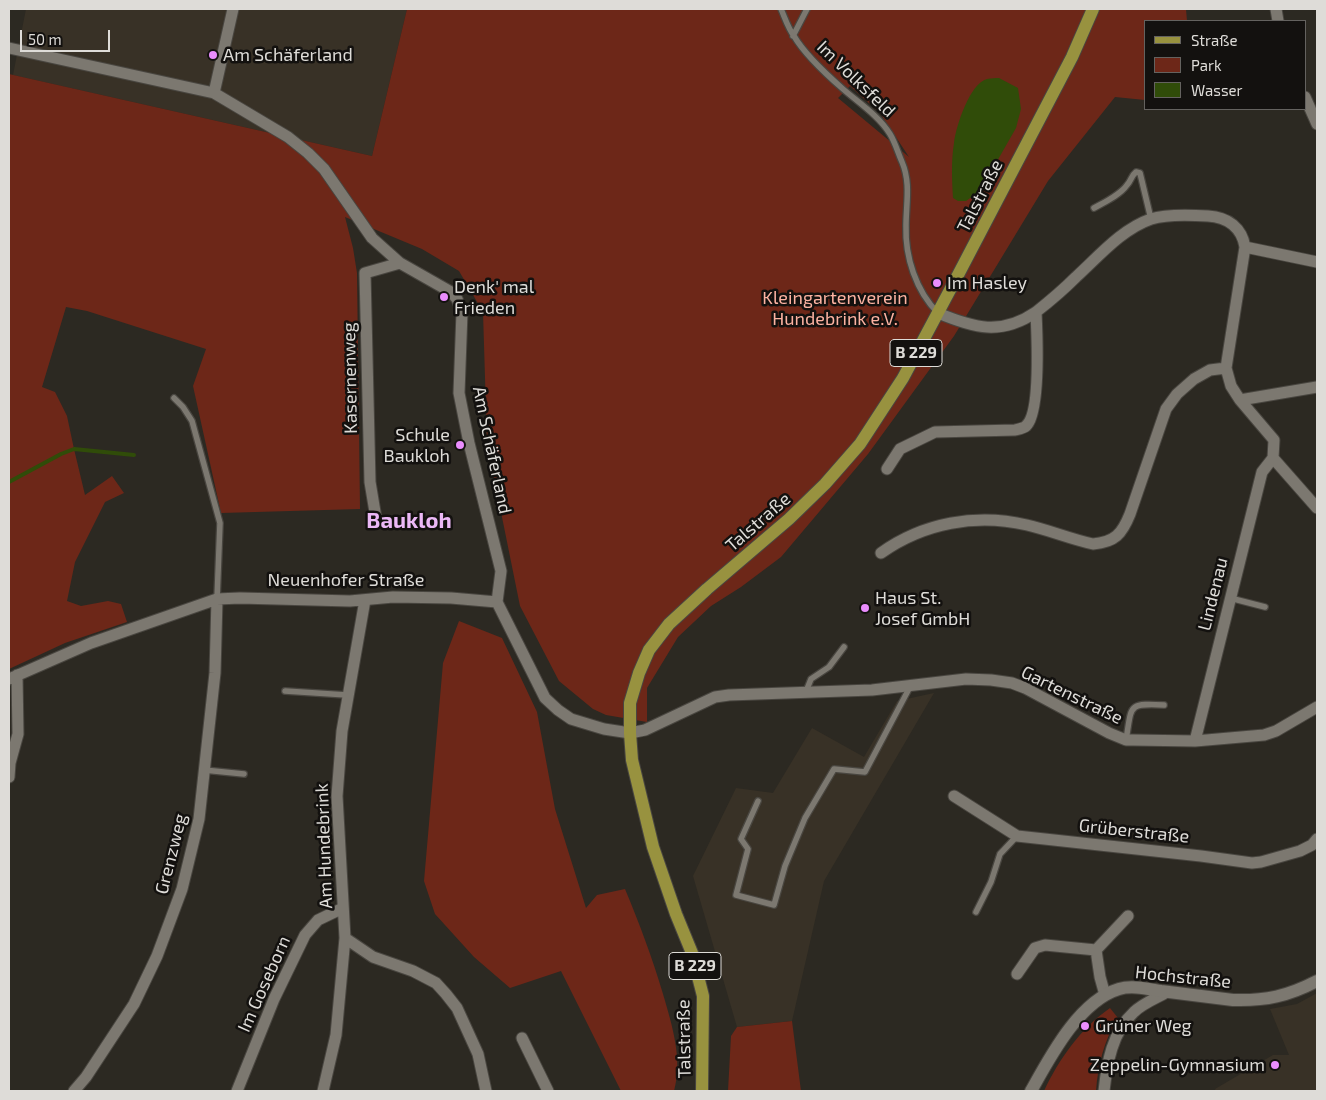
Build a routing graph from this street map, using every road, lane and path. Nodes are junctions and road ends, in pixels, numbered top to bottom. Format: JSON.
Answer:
{"nodes":[{"id":1,"x":233,"y":9,"type":"edge"},
{"id":2,"x":781,"y":9,"type":"edge"},
{"id":3,"x":807,"y":9,"type":"edge"},
{"id":4,"x":1093,"y":9,"type":"edge"},
{"id":5,"x":793,"y":36,"type":"junction"},
{"id":6,"x":9,"y":48,"type":"edge"},
{"id":7,"x":214,"y":94,"type":"junction"},
{"id":8,"x":1306,"y":99,"type":"edge"},
{"id":9,"x":1317,"y":124,"type":"edge"},
{"id":10,"x":1094,"y":208,"type":"dead end"},
{"id":11,"x":1151,"y":219,"type":"junction"},
{"id":12,"x":1245,"y":247,"type":"junction"},
{"id":13,"x":1317,"y":262,"type":"edge"},
{"id":14,"x":400,"y":263,"type":"junction"},
{"id":15,"x":1036,"y":312,"type":"junction"},
{"id":16,"x":938,"y":313,"type":"junction"},
{"id":17,"x":1226,"y":368,"type":"junction"},
{"id":18,"x":1317,"y":387,"type":"edge"},
{"id":19,"x":174,"y":398,"type":"dead end"},
{"id":20,"x":1240,"y":400,"type":"junction"},
{"id":21,"x":1273,"y":458,"type":"junction"},
{"id":22,"x":887,"y":469,"type":"dead end"},
{"id":23,"x":1317,"y":508,"type":"edge"},
{"id":24,"x":376,"y":518,"type":"dead end"},
{"id":25,"x":881,"y":553,"type":"dead end"},
{"id":26,"x":1230,"y":598,"type":"junction"},
{"id":27,"x":217,"y":599,"type":"junction"},
{"id":28,"x":365,"y":600,"type":"junction"},
{"id":29,"x":497,"y":602,"type":"junction"},
{"id":30,"x":1265,"y":607,"type":"dead end"},
{"id":31,"x":844,"y":647,"type":"dead end"},
{"id":32,"x":13,"y":677,"type":"edge"},
{"id":33,"x":911,"y":685,"type":"junction"},
{"id":34,"x":285,"y":691,"type":"dead end"},
{"id":35,"x":805,"y":694,"type":"junction"},
{"id":36,"x":347,"y":695,"type":"junction"},
{"id":37,"x":1164,"y":706,"type":"dead end"},
{"id":38,"x":1317,"y":708,"type":"edge"},
{"id":39,"x":630,"y":733,"type":"junction"},
{"id":40,"x":1126,"y":740,"type":"junction"},
{"id":41,"x":1195,"y":742,"type":"junction"},
{"id":42,"x":10,"y":763,"type":"edge"},
{"id":43,"x":204,"y":770,"type":"junction"},
{"id":44,"x":244,"y":774,"type":"dead end"},
{"id":45,"x":9,"y":777,"type":"edge"},
{"id":46,"x":954,"y":796,"type":"dead end"},
{"id":47,"x":758,"y":801,"type":"dead end"},
{"id":48,"x":1017,"y":836,"type":"junction"},
{"id":49,"x":1317,"y":839,"type":"edge"},
{"id":50,"x":343,"y":908,"type":"junction"},
{"id":51,"x":976,"y":912,"type":"dead end"},
{"id":52,"x":1128,"y":916,"type":"dead end"},
{"id":53,"x":345,"y":938,"type":"junction"},
{"id":54,"x":1096,"y":950,"type":"junction"},
{"id":55,"x":1017,"y":974,"type":"dead end"},
{"id":56,"x":1317,"y":981,"type":"edge"},
{"id":57,"x":1167,"y":992,"type":"junction"},
{"id":58,"x":1105,"y":994,"type":"junction"},
{"id":59,"x":522,"y":1038,"type":"dead end"},
{"id":60,"x":74,"y":1091,"type":"edge"},
{"id":61,"x":237,"y":1091,"type":"edge"},
{"id":62,"x":323,"y":1091,"type":"edge"},
{"id":63,"x":486,"y":1091,"type":"edge"},
{"id":64,"x":548,"y":1091,"type":"edge"},
{"id":65,"x":702,"y":1091,"type":"edge"},
{"id":66,"x":1032,"y":1091,"type":"edge"},
{"id":67,"x":1104,"y":1091,"type":"edge"}],
"edges":[{"from":1,"to":7,"type":"street"},
{"from":2,"to":5,"type":"lane","name":"Im Volksfeld"},
{"from":3,"to":5,"type":"lane","name":"Im Volksfeld"},
{"from":4,"to":16,"type":"main road","name":"Talstraße","number":"B 229"},
{"from":5,"to":16,"type":"lane","name":"Im Volksfeld"},
{"from":6,"to":7,"type":"street","name":"Am Schäferland"},
{"from":7,"to":14,"type":"street","name":"Am Schäferland"},
{"from":8,"to":9,"type":"street"},
{"from":10,"to":11,"type":"lane"},
{"from":11,"to":12,"type":"street"},
{"from":11,"to":15,"type":"street"},
{"from":12,"to":13,"type":"street"},
{"from":12,"to":17,"type":"street"},
{"from":14,"to":24,"type":"street","name":"Kasernenweg"},
{"from":14,"to":29,"type":"street","name":"Am Schäferland"},
{"from":15,"to":16,"type":"street"},
{"from":15,"to":22,"type":"street"},
{"from":16,"to":39,"type":"main road","name":"Talstraße","number":"B 229"},
{"from":17,"to":20,"type":"street"},
{"from":17,"to":25,"type":"street"},
{"from":18,"to":20,"type":"street"},
{"from":19,"to":27,"type":"lane"},
{"from":20,"to":21,"type":"street"},
{"from":21,"to":23,"type":"street"},
{"from":21,"to":26,"type":"street","name":"Lindenau"},
{"from":26,"to":30,"type":"lane"},
{"from":26,"to":41,"type":"street","name":"Lindenau"},
{"from":27,"to":28,"type":"street","name":"Neuenhofer Straße"},
{"from":27,"to":32,"type":"street","name":"Neuenhofer Straße"},
{"from":27,"to":43,"type":"street","name":"Grenzweg"},
{"from":28,"to":29,"type":"street","name":"Neuenhofer Straße"},
{"from":28,"to":36,"type":"street","name":"Am Hundebrink"},
{"from":29,"to":39,"type":"street"},
{"from":31,"to":35,"type":"lane"},
{"from":32,"to":42,"type":"street"},
{"from":33,"to":35,"type":"street","name":"Gartenstraße"},
{"from":33,"to":40,"type":"street","name":"Gartenstraße"},
{"from":33,"to":47,"type":"lane"},
{"from":34,"to":36,"type":"lane"},
{"from":35,"to":39,"type":"street","name":"Gartenstraße"},
{"from":36,"to":50,"type":"street","name":"Am Hundebrink"},
{"from":37,"to":40,"type":"lane"},
{"from":38,"to":41,"type":"street","name":"Gartenstraße"},
{"from":39,"to":65,"type":"main road","name":"Talstraße","number":"B 229"},
{"from":40,"to":41,"type":"street","name":"Gartenstraße"},
{"from":42,"to":45,"type":"street"},
{"from":43,"to":44,"type":"lane"},
{"from":43,"to":60,"type":"street","name":"Grenzweg"},
{"from":46,"to":48,"type":"street","name":"Grüberstraße"},
{"from":48,"to":49,"type":"street","name":"Grüberstraße"},
{"from":48,"to":51,"type":"lane"},
{"from":50,"to":53,"type":"street","name":"Am Hundebrink"},
{"from":50,"to":61,"type":"street","name":"Im Goseborn"},
{"from":52,"to":54,"type":"street"},
{"from":53,"to":62,"type":"street","name":"Am Hundebrink"},
{"from":53,"to":63,"type":"street"},
{"from":54,"to":55,"type":"street"},
{"from":54,"to":58,"type":"street"},
{"from":56,"to":57,"type":"main road","name":"Hochstraße"},
{"from":57,"to":58,"type":"main road","name":"Hochstraße"},
{"from":57,"to":67,"type":"street"},
{"from":58,"to":66,"type":"main road","name":"Hochstraße"},
{"from":59,"to":64,"type":"street"}]}
